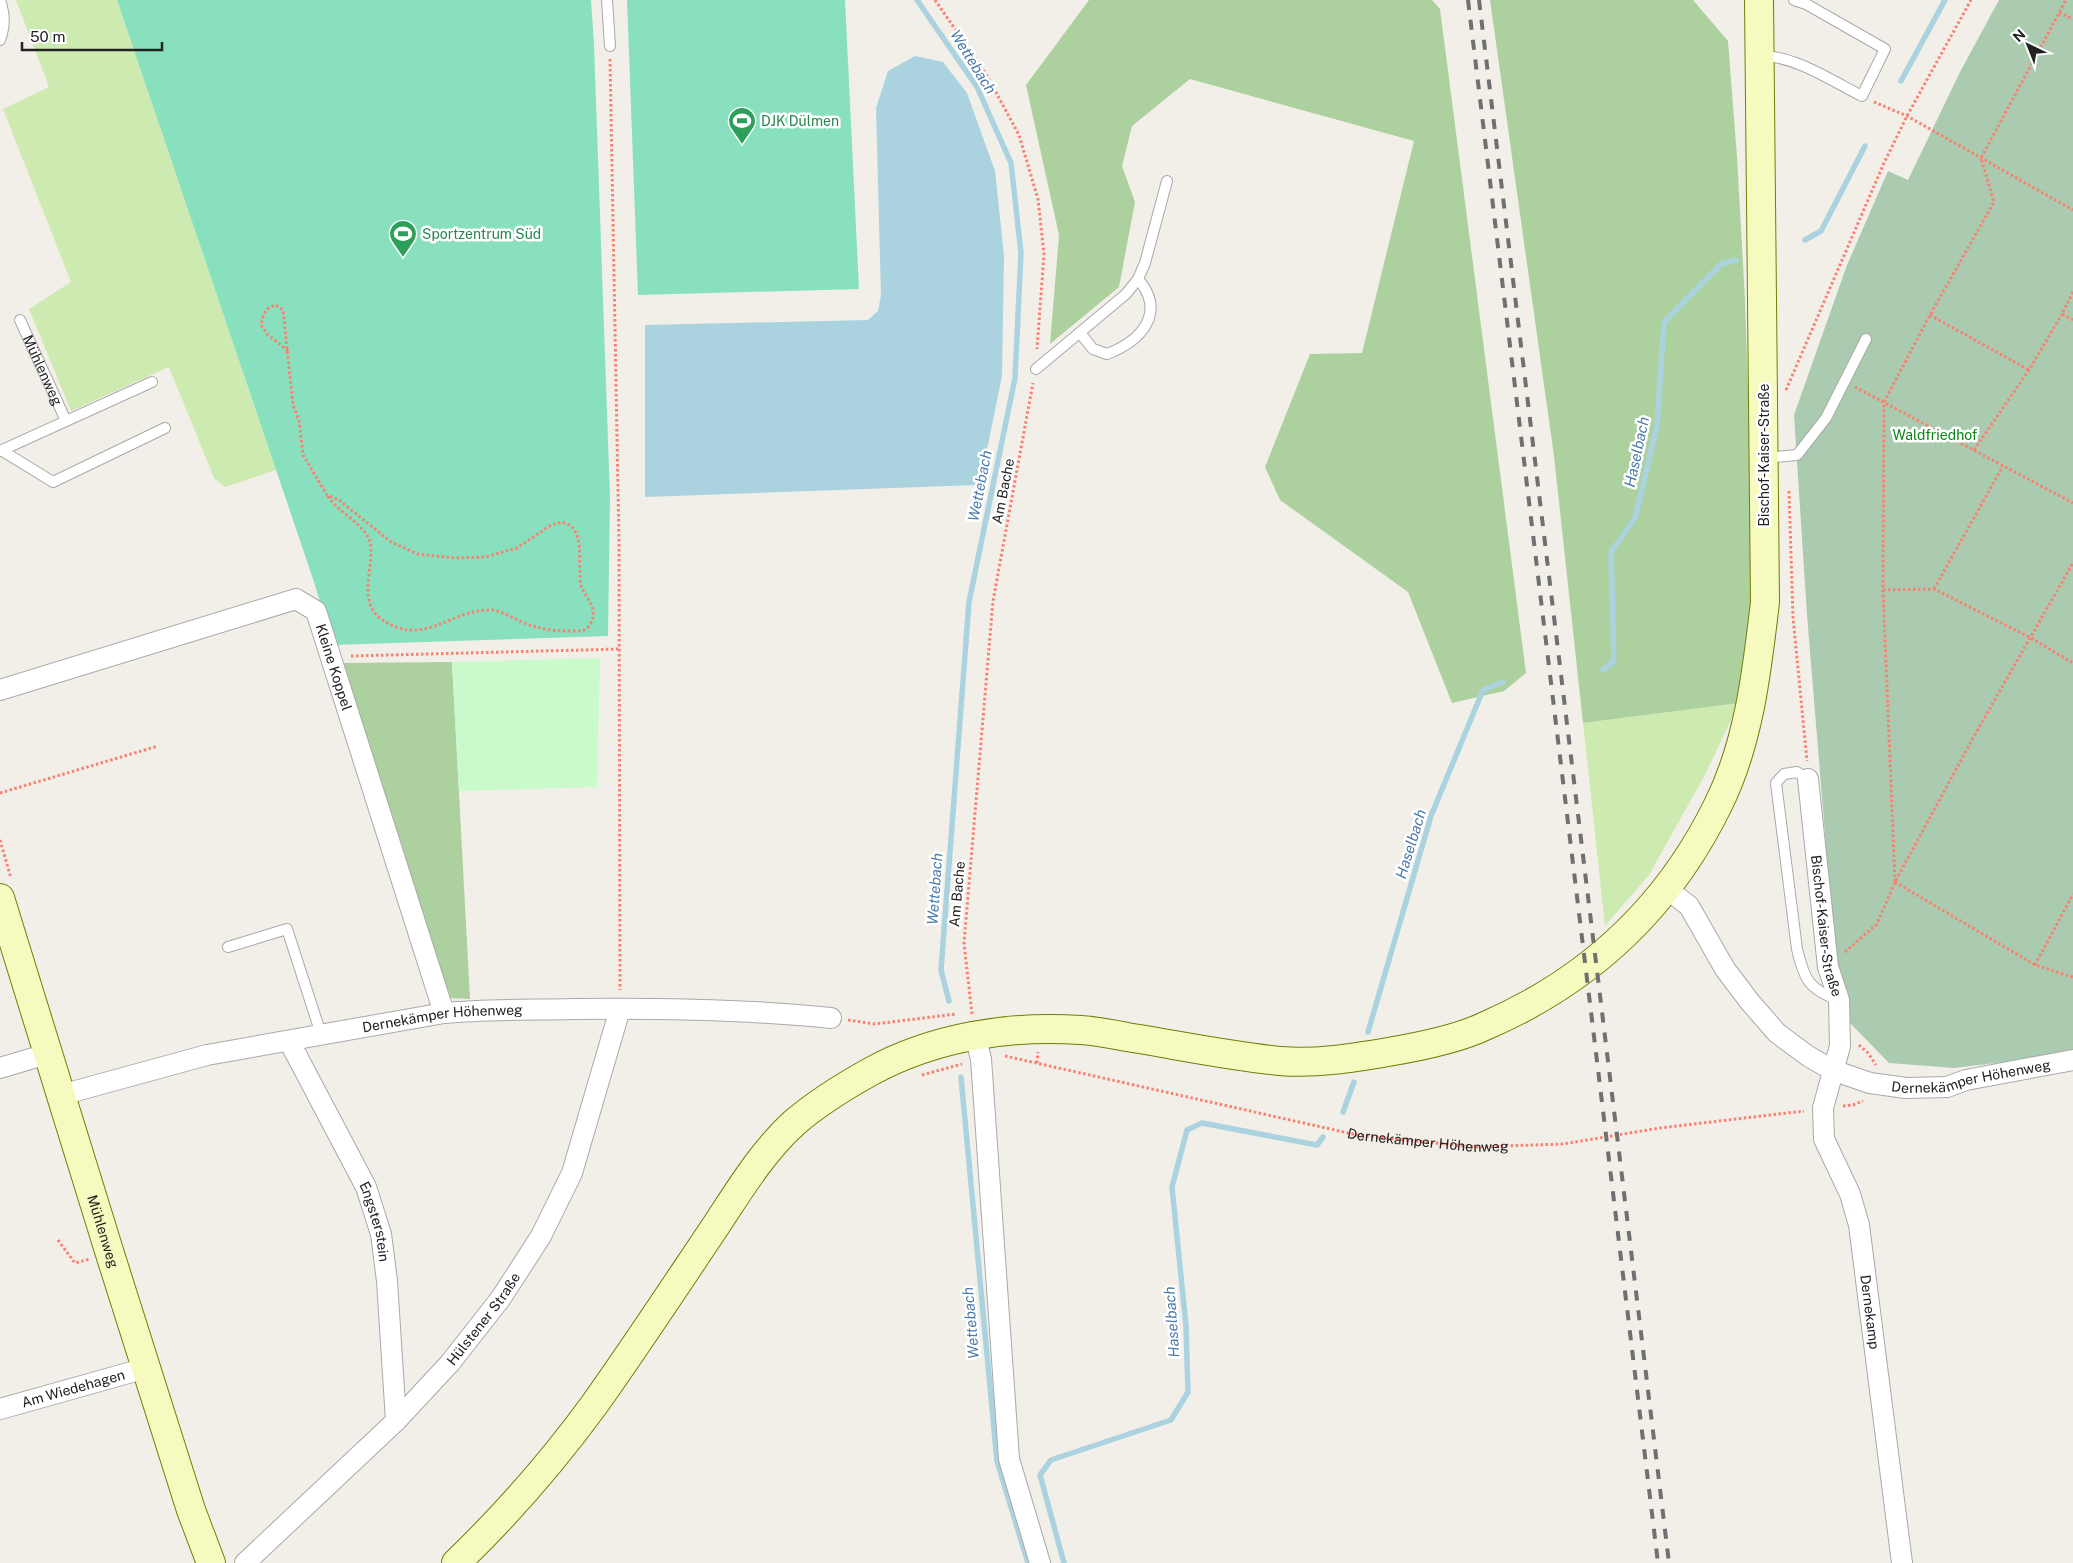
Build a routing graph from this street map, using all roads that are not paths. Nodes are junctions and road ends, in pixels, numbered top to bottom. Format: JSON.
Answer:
{"nodes":[{"id":1,"x":0,"y":0,"type":"edge"},
{"id":2,"x":607,"y":0,"type":"edge"},
{"id":3,"x":1758,"y":0,"type":"edge"},
{"id":4,"x":1794,"y":0,"type":"edge"},
{"id":5,"x":0,"y":40,"type":"edge"},
{"id":6,"x":610,"y":46,"type":"road end"},
{"id":7,"x":1760,"y":56,"type":"junction"},
{"id":8,"x":1167,"y":181,"type":"dead end"},
{"id":9,"x":1138,"y":279,"type":"junction"},
{"id":10,"x":20,"y":320,"type":"dead end"},
{"id":11,"x":1080,"y":333,"type":"junction"},
{"id":12,"x":1866,"y":339,"type":"dead end"},
{"id":13,"x":1036,"y":369,"type":"road end"},
{"id":14,"x":152,"y":382,"type":"dead end"},
{"id":15,"x":66,"y":421,"type":"junction"},
{"id":16,"x":165,"y":428,"type":"dead end"},
{"id":17,"x":1,"y":450,"type":"edge"},
{"id":18,"x":1764,"y":458,"type":"junction"},
{"id":19,"x":0,"y":690,"type":"edge"},
{"id":20,"x":1808,"y":779,"type":"joint"},
{"id":21,"x":1667,"y":889,"type":"junction"},
{"id":22,"x":0,"y":898,"type":"edge"},
{"id":23,"x":228,"y":947,"type":"dead end"},
{"id":24,"x":1839,"y":1000,"type":"junction"},
{"id":25,"x":620,"y":1008,"type":"junction"},
{"id":26,"x":444,"y":1012,"type":"junction"},
{"id":27,"x":831,"y":1018,"type":"dead end"},
{"id":28,"x":321,"y":1034,"type":"junction"},
{"id":29,"x":976,"y":1035,"type":"junction"},
{"id":30,"x":289,"y":1041,"type":"junction"},
{"id":31,"x":47,"y":1054,"type":"junction"},
{"id":32,"x":2073,"y":1060,"type":"edge"},
{"id":33,"x":0,"y":1068,"type":"edge"},
{"id":34,"x":1832,"y":1070,"type":"junction"},
{"id":35,"x":61,"y":1094,"type":"junction"},
{"id":36,"x":146,"y":1368,"type":"junction"},
{"id":37,"x":0,"y":1409,"type":"edge"},
{"id":38,"x":396,"y":1421,"type":"junction"},
{"id":39,"x":211,"y":1563,"type":"edge"},
{"id":40,"x":245,"y":1563,"type":"edge"},
{"id":41,"x":456,"y":1563,"type":"edge"},
{"id":42,"x":1040,"y":1563,"type":"edge"},
{"id":43,"x":1902,"y":1563,"type":"edge"}],
"edges":[{"from":1,"to":5,"type":"lane"},
{"from":2,"to":6,"type":"lane"},
{"from":3,"to":7,"type":"street","name":"Bischof-Kaiser-Straße"},
{"from":4,"to":7,"type":"lane"},
{"from":7,"to":18,"type":"street","name":"Bischof-Kaiser-Straße"},
{"from":8,"to":9,"type":"lane"},
{"from":9,"to":11,"type":"lane"},
{"from":9,"to":11,"type":"lane"},
{"from":10,"to":15,"type":"lane","name":"Mühlenweg"},
{"from":11,"to":13,"type":"lane"},
{"from":12,"to":18,"type":"lane"},
{"from":14,"to":15,"type":"lane","name":"Mühlenweg"},
{"from":15,"to":17,"type":"lane","name":"Mühlenweg"},
{"from":16,"to":17,"type":"lane"},
{"from":18,"to":21,"type":"street","name":"Bischof-Kaiser-Straße"},
{"from":19,"to":26,"type":"street","name":"Kleine Koppel"},
{"from":20,"to":24,"type":"street","name":"Bischof-Kaiser-Straße"},
{"from":20,"to":24,"type":"lane"},
{"from":21,"to":29,"type":"street","name":"Bischof-Kaiser-Straße"},
{"from":21,"to":34,"type":"street","name":"Dernekämper Höhenweg"},
{"from":22,"to":31,"type":"street","name":"Mühlenweg"},
{"from":23,"to":28,"type":"lane"},
{"from":24,"to":34,"type":"street","name":"Bischof-Kaiser-Straße"},
{"from":25,"to":26,"type":"street","name":"Dernekämper Höhenweg"},
{"from":25,"to":27,"type":"street","name":"Dernekämper Höhenweg"},
{"from":25,"to":38,"type":"street","name":"Hülstener Straße"},
{"from":26,"to":28,"type":"street","name":"Dernekämper Höhenweg"},
{"from":28,"to":30,"type":"street","name":"Dernekämper Höhenweg"},
{"from":29,"to":41,"type":"street","name":"Bischof-Kaiser-Straße"},
{"from":29,"to":42,"type":"street"},
{"from":30,"to":35,"type":"street","name":"Dernekämper Höhenweg"},
{"from":30,"to":38,"type":"street","name":"Engsterstein"},
{"from":31,"to":33,"type":"street"},
{"from":31,"to":35,"type":"street","name":"Mühlenweg"},
{"from":32,"to":34,"type":"street","name":"Dernekämper Höhenweg"},
{"from":34,"to":43,"type":"street","name":"Dernekamp"},
{"from":35,"to":36,"type":"street","name":"Mühlenweg"},
{"from":36,"to":37,"type":"street","name":"Am Wiedehagen"},
{"from":36,"to":39,"type":"street","name":"Mühlenweg"},
{"from":38,"to":40,"type":"street","name":"Hülstener Straße"}]}
